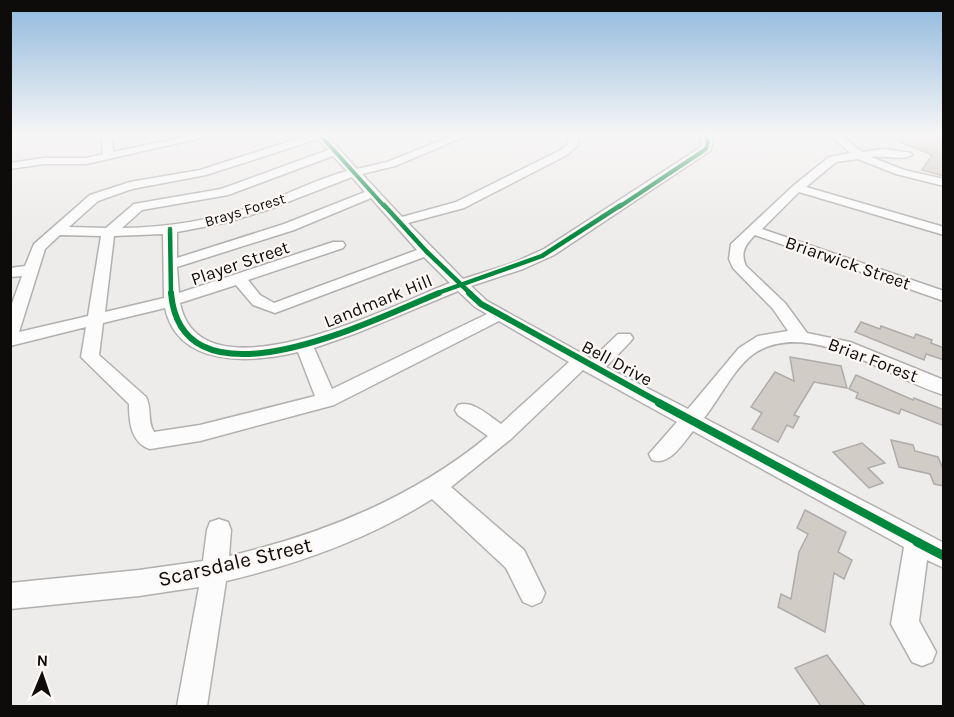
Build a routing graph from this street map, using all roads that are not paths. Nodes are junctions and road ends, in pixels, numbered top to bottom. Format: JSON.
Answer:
{"nodes":[{"id":1,"x":213,"y":169,"type":"edge"},
{"id":2,"x":286,"y":169,"type":"edge"},
{"id":3,"x":353,"y":169,"type":"edge"},
{"id":4,"x":366,"y":169,"type":"edge"},
{"id":5,"x":530,"y":169,"type":"edge"},
{"id":6,"x":674,"y":169,"type":"edge"},
{"id":7,"x":819,"y":169,"type":"edge"},
{"id":8,"x":891,"y":169,"type":"edge"},
{"id":9,"x":355,"y":172,"type":"junction"},
{"id":10,"x":944,"y":183,"type":"edge"},
{"id":11,"x":797,"y":188,"type":"junction"},
{"id":12,"x":373,"y":193,"type":"junction"},
{"id":13,"x":401,"y":222,"type":"junction"},
{"id":14,"x":170,"y":229,"type":"junction"},
{"id":15,"x":753,"y":230,"type":"junction"},
{"id":16,"x":55,"y":231,"type":"junction"},
{"id":17,"x":944,"y":231,"type":"edge"},
{"id":18,"x":108,"y":233,"type":"junction"},
{"id":19,"x":338,"y":245,"type":"dead end"},
{"id":20,"x":426,"y":251,"type":"junction"},
{"id":21,"x":171,"y":264,"type":"junction"},
{"id":22,"x":31,"y":270,"type":"junction"},
{"id":23,"x":10,"y":273,"type":"edge"},
{"id":24,"x":240,"y":279,"type":"junction"},
{"id":25,"x":459,"y":284,"type":"junction"},
{"id":26,"x":944,"y":296,"type":"edge"},
{"id":27,"x":172,"y":301,"type":"junction"},
{"id":28,"x":498,"y":315,"type":"junction"},
{"id":29,"x":96,"y":319,"type":"junction"},
{"id":30,"x":10,"y":335,"type":"edge"},
{"id":31,"x":801,"y":337,"type":"junction"},
{"id":32,"x":624,"y":338,"type":"dead end"},
{"id":33,"x":10,"y":340,"type":"edge"},
{"id":34,"x":304,"y":346,"type":"junction"},
{"id":35,"x":587,"y":364,"type":"junction"},
{"id":36,"x":944,"y":388,"type":"edge"},
{"id":37,"x":327,"y":400,"type":"junction"},
{"id":38,"x":465,"y":410,"type":"dead end"},
{"id":39,"x":692,"y":421,"type":"junction"},
{"id":40,"x":501,"y":434,"type":"junction"},
{"id":41,"x":660,"y":454,"type":"dead end"},
{"id":42,"x":433,"y":486,"type":"junction"},
{"id":43,"x":219,"y":530,"type":"dead end"},
{"id":44,"x":917,"y":542,"type":"junction"},
{"id":45,"x":944,"y":556,"type":"edge"},
{"id":46,"x":215,"y":571,"type":"junction"},
{"id":47,"x":532,"y":593,"type":"dead end"},
{"id":48,"x":10,"y":596,"type":"edge"},
{"id":49,"x":922,"y":652,"type":"dead end"},
{"id":50,"x":192,"y":706,"type":"edge"}],
"edges":[{"from":1,"to":16,"type":"street"},
{"from":2,"to":18,"type":"street"},
{"from":3,"to":9,"type":"street","name":"Bell Drive"},
{"from":4,"to":9,"type":"street","name":"Brays Forest"},
{"from":5,"to":13,"type":"street"},
{"from":6,"to":25,"type":"street","name":"Landmark Hill"},
{"from":7,"to":11,"type":"street"},
{"from":8,"to":10,"type":"street"},
{"from":9,"to":12,"type":"street","name":"Bell Drive"},
{"from":9,"to":14,"type":"street","name":"Brays Forest"},
{"from":11,"to":15,"type":"street"},
{"from":11,"to":17,"type":"street"},
{"from":12,"to":13,"type":"street","name":"Bell Drive"},
{"from":12,"to":21,"type":"street"},
{"from":13,"to":20,"type":"street","name":"Bell Drive"},
{"from":14,"to":18,"type":"street","name":"Brays Forest"},
{"from":14,"to":21,"type":"street"},
{"from":15,"to":26,"type":"street","name":"Briarwick Street"},
{"from":15,"to":31,"type":"street"},
{"from":16,"to":18,"type":"street","name":"Brays Forest"},
{"from":16,"to":22,"type":"street"},
{"from":18,"to":29,"type":"street"},
{"from":19,"to":24,"type":"street","name":"Player Street"},
{"from":20,"to":24,"type":"street"},
{"from":20,"to":25,"type":"street","name":"Bell Drive"},
{"from":21,"to":27,"type":"street"},
{"from":22,"to":23,"type":"street"},
{"from":22,"to":30,"type":"street"},
{"from":24,"to":27,"type":"street","name":"Player Street"},
{"from":25,"to":28,"type":"street","name":"Bell Drive"},
{"from":25,"to":34,"type":"street","name":"Landmark Hill"},
{"from":27,"to":29,"type":"street","name":"Player Street"},
{"from":27,"to":34,"type":"street","name":"Landmark Hill"},
{"from":28,"to":35,"type":"street","name":"Bell Drive"},
{"from":28,"to":37,"type":"street"},
{"from":29,"to":33,"type":"street","name":"Player Street"},
{"from":29,"to":37,"type":"street"},
{"from":31,"to":36,"type":"street","name":"Briar Forest"},
{"from":31,"to":39,"type":"street","name":"Briar Forest"},
{"from":32,"to":35,"type":"street","name":"Scarsdale Street"},
{"from":34,"to":37,"type":"street"},
{"from":35,"to":39,"type":"street","name":"Bell Drive"},
{"from":35,"to":40,"type":"street","name":"Scarsdale Street"},
{"from":38,"to":40,"type":"street"},
{"from":39,"to":41,"type":"street","name":"Briar Forest"},
{"from":39,"to":44,"type":"street","name":"Bell Drive"},
{"from":40,"to":42,"type":"street","name":"Scarsdale Street"},
{"from":42,"to":46,"type":"street","name":"Scarsdale Street"},
{"from":42,"to":47,"type":"street"},
{"from":43,"to":46,"type":"street"},
{"from":44,"to":45,"type":"street","name":"Bell Drive"},
{"from":44,"to":49,"type":"street"},
{"from":46,"to":48,"type":"street","name":"Scarsdale Street"},
{"from":46,"to":50,"type":"street"}]}
